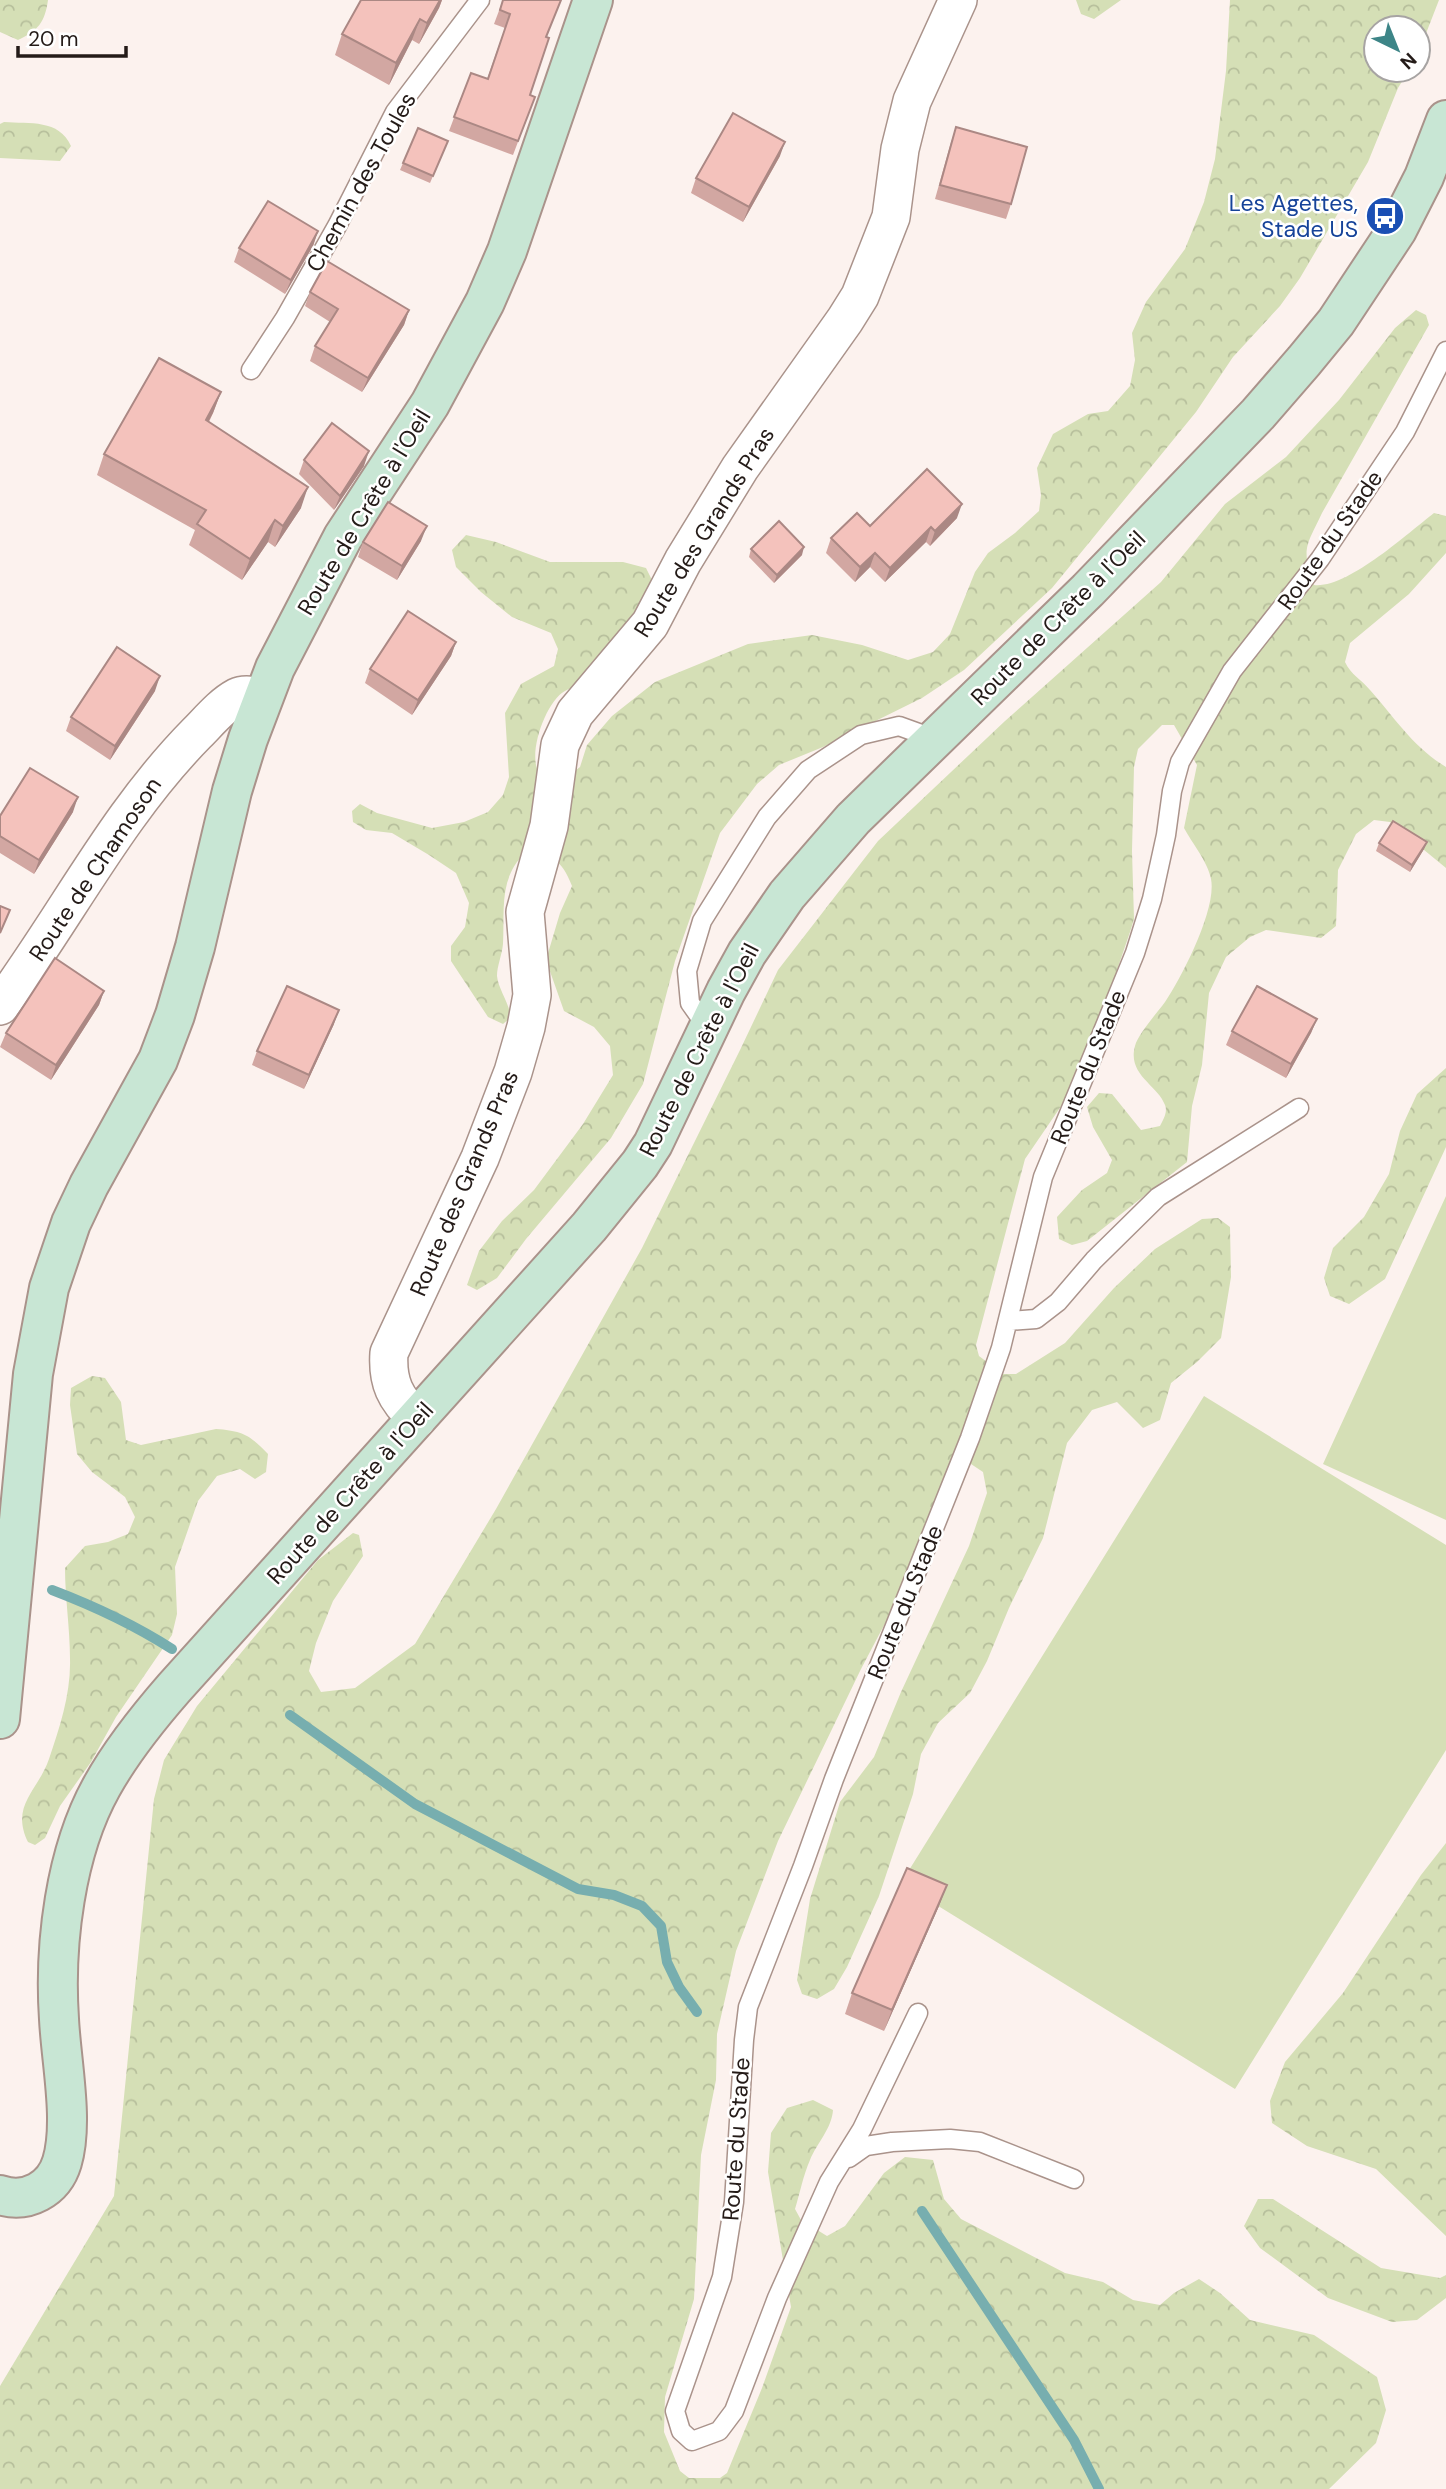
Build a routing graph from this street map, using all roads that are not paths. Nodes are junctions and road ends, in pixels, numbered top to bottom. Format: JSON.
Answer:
{"nodes":[{"id":1,"x":480,"y":0,"type":"edge"},
{"id":2,"x":593,"y":0,"type":"edge"},
{"id":3,"x":958,"y":0,"type":"edge"},
{"id":4,"x":1446,"y":120,"type":"edge"},
{"id":5,"x":1446,"y":351,"type":"edge"},
{"id":6,"x":251,"y":370,"type":"dead end"},
{"id":7,"x":263,"y":698,"type":"junction"},
{"id":8,"x":935,"y":739,"type":"junction"},
{"id":9,"x":0,"y":1006,"type":"edge"},
{"id":10,"x":707,"y":1027,"type":"junction"},
{"id":11,"x":1299,"y":1108,"type":"dead end"},
{"id":12,"x":1008,"y":1321,"type":"junction"},
{"id":13,"x":417,"y":1419,"type":"junction"},
{"id":14,"x":0,"y":1719,"type":"edge"},
{"id":15,"x":918,"y":2013,"type":"dead end"},
{"id":16,"x":840,"y":2164,"type":"junction"},
{"id":17,"x":1074,"y":2179,"type":"dead end"},
{"id":18,"x":0,"y":2195,"type":"edge"}],
"edges":[{"from":1,"to":6,"type":"lane","name":"Chemin des Toules"},
{"from":2,"to":7,"type":"street","name":"Route de Crête à l'Oeil"},
{"from":3,"to":13,"type":"street","name":"Route des Grands Pras"},
{"from":4,"to":8,"type":"street","name":"Route de Crête à l'Oeil"},
{"from":5,"to":12,"type":"lane","name":"Route du Stade"},
{"from":7,"to":9,"type":"street","name":"Route de Chamoson"},
{"from":7,"to":14,"type":"street","name":"Route de Crête à l'Oeil"},
{"from":8,"to":10,"type":"street","name":"Route de Crête à l'Oeil"},
{"from":8,"to":10,"type":"lane"},
{"from":10,"to":13,"type":"street","name":"Route de Crête à l'Oeil"},
{"from":11,"to":12,"type":"lane"},
{"from":12,"to":16,"type":"lane","name":"Route du Stade"},
{"from":13,"to":18,"type":"street","name":"Route de Crête à l'Oeil"},
{"from":15,"to":16,"type":"lane","name":"Route du Stade"},
{"from":16,"to":17,"type":"lane"}]}
